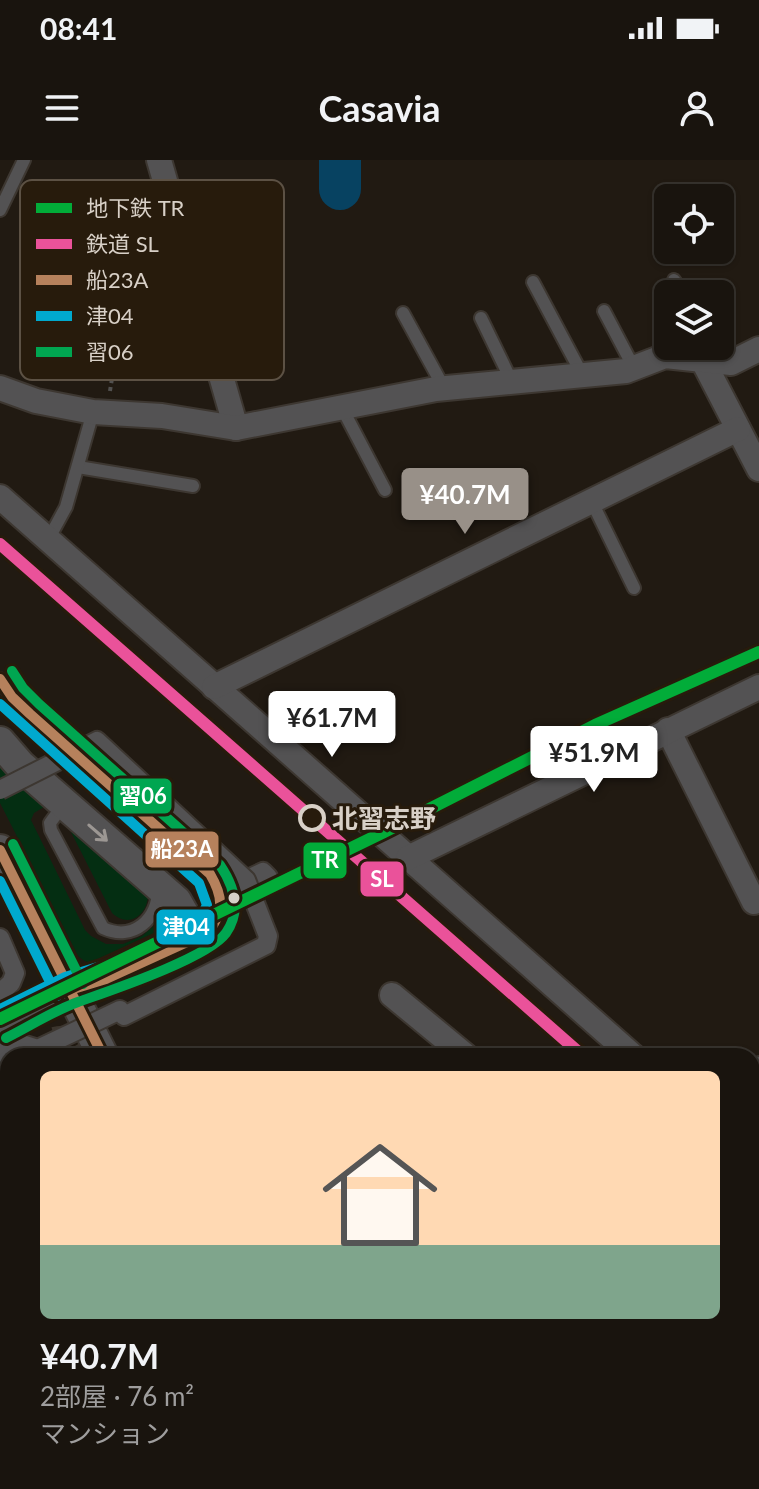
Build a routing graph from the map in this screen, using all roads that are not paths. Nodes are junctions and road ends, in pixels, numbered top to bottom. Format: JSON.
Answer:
{"nodes":[{"id":1,"x":24,"y":160,"type":"edge"},
{"id":2,"x":159,"y":160,"type":"edge"},
{"id":3,"x":165,"y":180,"type":"edge"},
{"id":4,"x":0,"y":210,"type":"edge"},
{"id":5,"x":533,"y":282,"type":"dead end"},
{"id":6,"x":604,"y":311,"type":"dead end"},
{"id":7,"x":403,"y":313,"type":"dead end"},
{"id":8,"x":481,"y":318,"type":"dead end"},
{"id":9,"x":759,"y":349,"type":"edge"},
{"id":10,"x":734,"y":353,"type":"edge"},
{"id":11,"x":655,"y":360,"type":"edge"},
{"id":12,"x":718,"y":360,"type":"edge"},
{"id":13,"x":634,"y":368,"type":"junction"},
{"id":14,"x":583,"y":376,"type":"junction"},
{"id":15,"x":222,"y":380,"type":"edge"},
{"id":16,"x":512,"y":382,"type":"junction"},
{"id":17,"x":0,"y":388,"type":"edge"},
{"id":18,"x":444,"y":388,"type":"junction"},
{"id":19,"x":342,"y":408,"type":"junction"},
{"id":20,"x":100,"y":413,"type":"junction"},
{"id":21,"x":236,"y":428,"type":"junction"},
{"id":22,"x":738,"y":429,"type":"junction"},
{"id":23,"x":78,"y":467,"type":"junction"},
{"id":24,"x":759,"y":469,"type":"edge"},
{"id":25,"x":193,"y":486,"type":"dead end"},
{"id":26,"x":385,"y":490,"type":"dead end"},
{"id":27,"x":0,"y":497,"type":"edge"},
{"id":28,"x":591,"y":500,"type":"junction"},
{"id":29,"x":48,"y":540,"type":"junction"},
{"id":30,"x":634,"y":588,"type":"dead end"},
{"id":31,"x":0,"y":679,"type":"edge"},
{"id":32,"x":214,"y":687,"type":"junction"},
{"id":33,"x":759,"y":687,"type":"edge"},
{"id":34,"x":668,"y":730,"type":"junction"},
{"id":35,"x":0,"y":742,"type":"edge"},
{"id":36,"x":0,"y":790,"type":"edge"},
{"id":37,"x":64,"y":803,"type":"junction"},
{"id":38,"x":0,"y":850,"type":"edge"},
{"id":39,"x":408,"y":858,"type":"junction"},
{"id":40,"x":268,"y":877,"type":"dead end"},
{"id":41,"x":246,"y":880,"type":"junction"},
{"id":42,"x":158,"y":885,"type":"junction"},
{"id":43,"x":754,"y":902,"type":"dead end"},
{"id":44,"x":0,"y":938,"type":"edge"},
{"id":45,"x":168,"y":951,"type":"junction"},
{"id":46,"x":70,"y":990,"type":"junction"},
{"id":47,"x":0,"y":993,"type":"edge"},
{"id":48,"x":392,"y":995,"type":"dead end"},
{"id":49,"x":0,"y":1025,"type":"edge"},
{"id":50,"x":88,"y":1025,"type":"junction"},
{"id":51,"x":10,"y":1048,"type":"edge"},
{"id":52,"x":35,"y":1048,"type":"tunnel mouth"},
{"id":53,"x":40,"y":1048,"type":"edge"},
{"id":54,"x":99,"y":1048,"type":"edge"},
{"id":55,"x":448,"y":1048,"type":"edge"},
{"id":56,"x":624,"y":1048,"type":"edge"}],
"edges":[{"from":1,"to":4,"type":"lane"},
{"from":2,"to":3,"type":"street"},
{"from":5,"to":14,"type":"lane"},
{"from":6,"to":13,"type":"lane"},
{"from":7,"to":18,"type":"lane"},
{"from":8,"to":16,"type":"lane"},
{"from":9,"to":10,"type":"street"},
{"from":11,"to":13,"type":"street"},
{"from":12,"to":22,"type":"street"},
{"from":13,"to":14,"type":"street"},
{"from":14,"to":16,"type":"street"},
{"from":15,"to":21,"type":"street"},
{"from":16,"to":18,"type":"street"},
{"from":17,"to":20,"type":"street"},
{"from":18,"to":19,"type":"street"},
{"from":19,"to":21,"type":"street"},
{"from":19,"to":26,"type":"lane"},
{"from":20,"to":21,"type":"street"},
{"from":20,"to":23,"type":"lane"},
{"from":22,"to":24,"type":"street"},
{"from":22,"to":28,"type":"street"},
{"from":23,"to":25,"type":"lane"},
{"from":23,"to":29,"type":"lane"},
{"from":27,"to":29,"type":"street"},
{"from":28,"to":30,"type":"lane"},
{"from":28,"to":32,"type":"street"},
{"from":29,"to":32,"type":"street"},
{"from":31,"to":45,"type":"lane"},
{"from":32,"to":39,"type":"street"},
{"from":33,"to":34,"type":"street"},
{"from":34,"to":39,"type":"street"},
{"from":34,"to":43,"type":"street"},
{"from":35,"to":37,"type":"street"},
{"from":36,"to":41,"type":"street","bridge":true},
{"from":37,"to":42,"type":"street","one_way":true},
{"from":37,"to":42,"type":"lane"},
{"from":38,"to":46,"type":"street"},
{"from":39,"to":56,"type":"street"},
{"from":40,"to":41,"type":"street"},
{"from":41,"to":50,"type":"street","bridge":true},
{"from":42,"to":45,"type":"street"},
{"from":44,"to":47,"type":"street"},
{"from":45,"to":46,"type":"street"},
{"from":46,"to":49,"type":"street"},
{"from":46,"to":50,"type":"street"},
{"from":48,"to":55,"type":"street"},
{"from":50,"to":53,"type":"street","bridge":true},
{"from":50,"to":54,"type":"street"},
{"from":51,"to":52,"type":"street","bridge":true}]}
